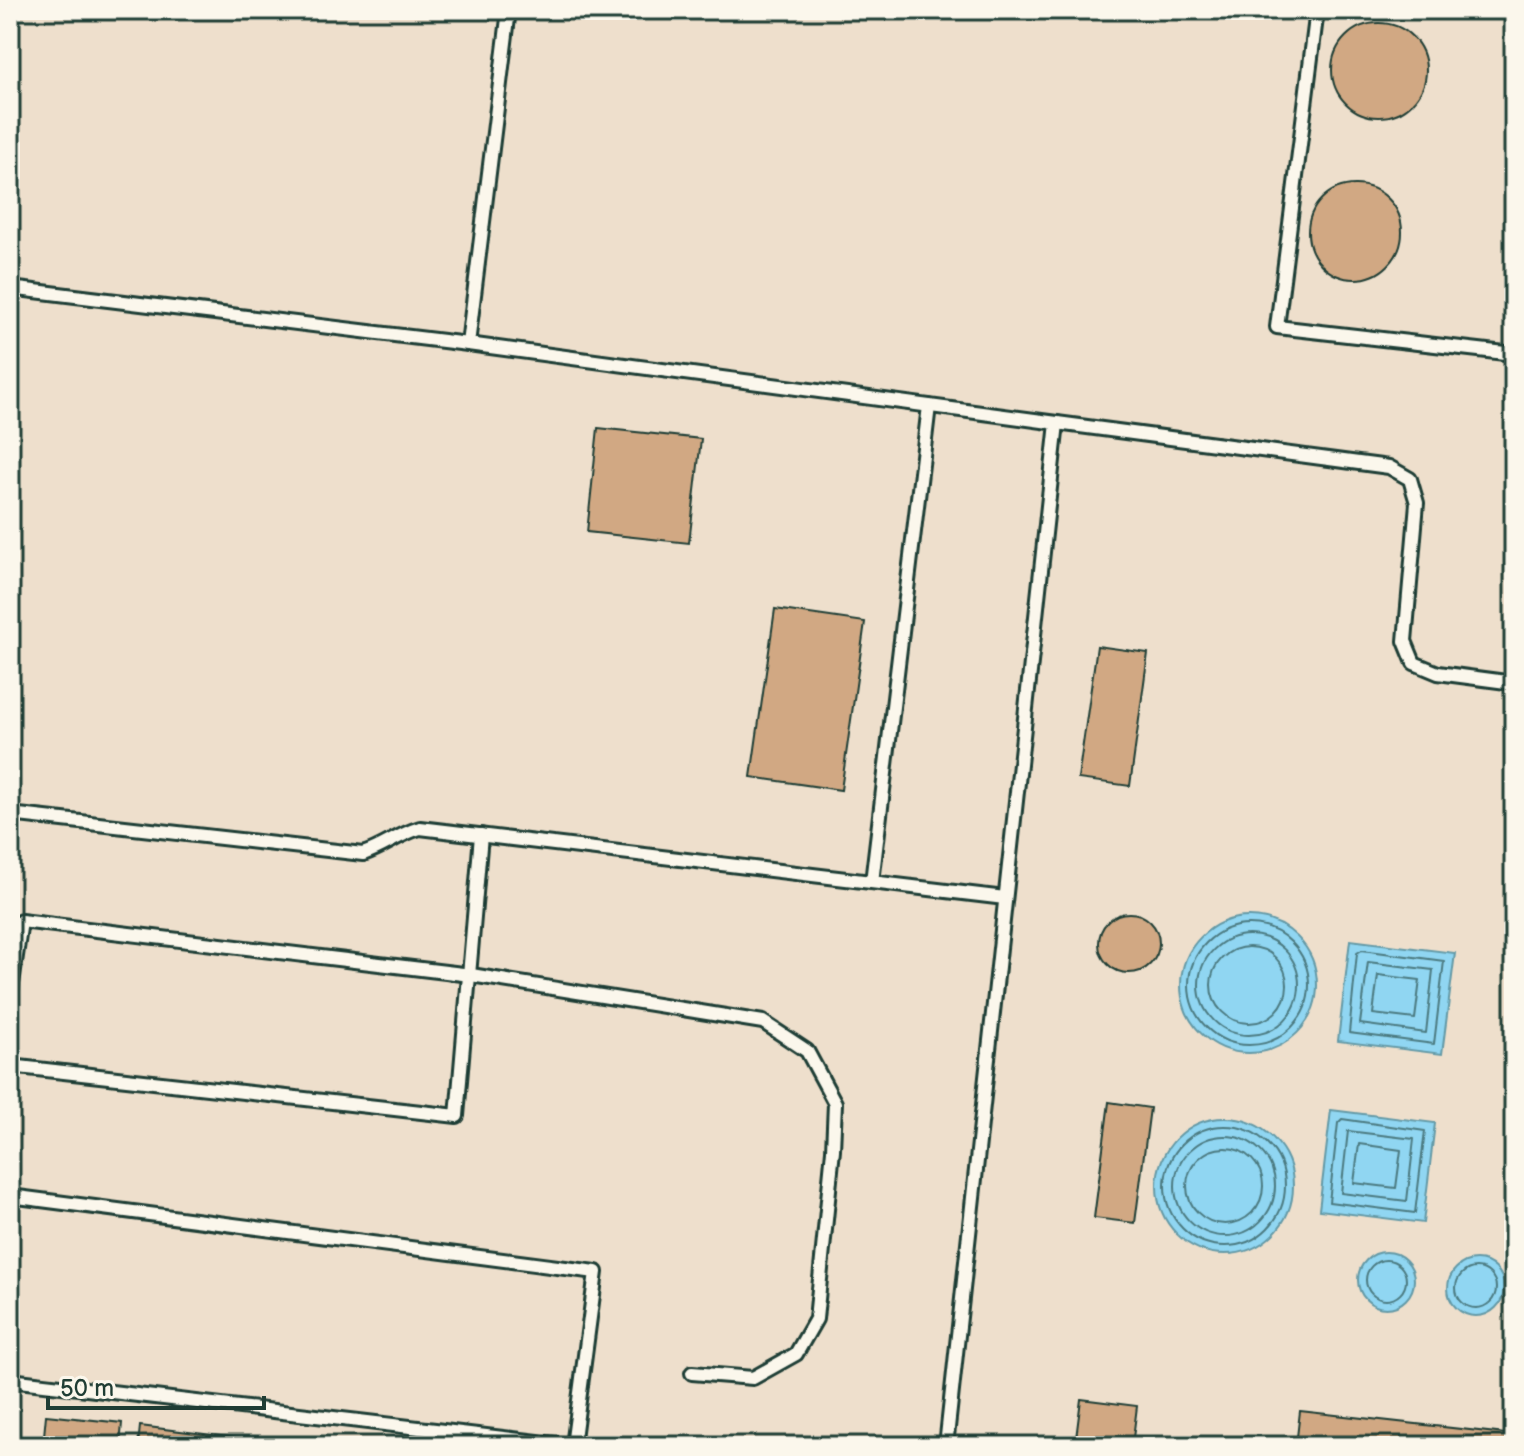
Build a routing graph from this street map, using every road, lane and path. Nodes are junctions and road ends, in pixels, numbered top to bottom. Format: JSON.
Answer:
{"nodes":[{"id":1,"x":509,"y":10,"type":"edge"},
{"id":2,"x":1317,"y":10,"type":"edge"},
{"id":3,"x":10,"y":288,"type":"edge"},
{"id":4,"x":468,"y":344,"type":"junction"},
{"id":5,"x":1514,"y":354,"type":"edge"},
{"id":6,"x":929,"y":406,"type":"junction"},
{"id":7,"x":1057,"y":423,"type":"junction"},
{"id":8,"x":1514,"y":683,"type":"edge"},
{"id":9,"x":10,"y":814,"type":"edge"},
{"id":10,"x":481,"y":835,"type":"junction"},
{"id":11,"x":872,"y":882,"type":"junction"},
{"id":12,"x":1005,"y":898,"type":"junction"},
{"id":13,"x":471,"y":975,"type":"junction"},
{"id":14,"x":10,"y":998,"type":"edge"},
{"id":15,"x":10,"y":1066,"type":"edge"},
{"id":16,"x":10,"y":1196,"type":"edge"},
{"id":17,"x":692,"y":1373,"type":"dead end"},
{"id":18,"x":10,"y":1380,"type":"edge"},
{"id":19,"x":572,"y":1446,"type":"edge"},
{"id":20,"x":946,"y":1446,"type":"edge"}],
"edges":[{"from":1,"to":4,"type":"lane"},
{"from":2,"to":5,"type":"lane"},
{"from":3,"to":4,"type":"lane"},
{"from":4,"to":6,"type":"lane"},
{"from":6,"to":7,"type":"lane"},
{"from":6,"to":11,"type":"lane"},
{"from":7,"to":8,"type":"lane"},
{"from":7,"to":12,"type":"lane"},
{"from":9,"to":10,"type":"lane"},
{"from":10,"to":11,"type":"lane"},
{"from":10,"to":13,"type":"lane"},
{"from":11,"to":12,"type":"lane"},
{"from":12,"to":20,"type":"lane"},
{"from":13,"to":14,"type":"lane"},
{"from":13,"to":15,"type":"lane"},
{"from":13,"to":17,"type":"lane"},
{"from":16,"to":19,"type":"lane"},
{"from":18,"to":19,"type":"lane"}]}
